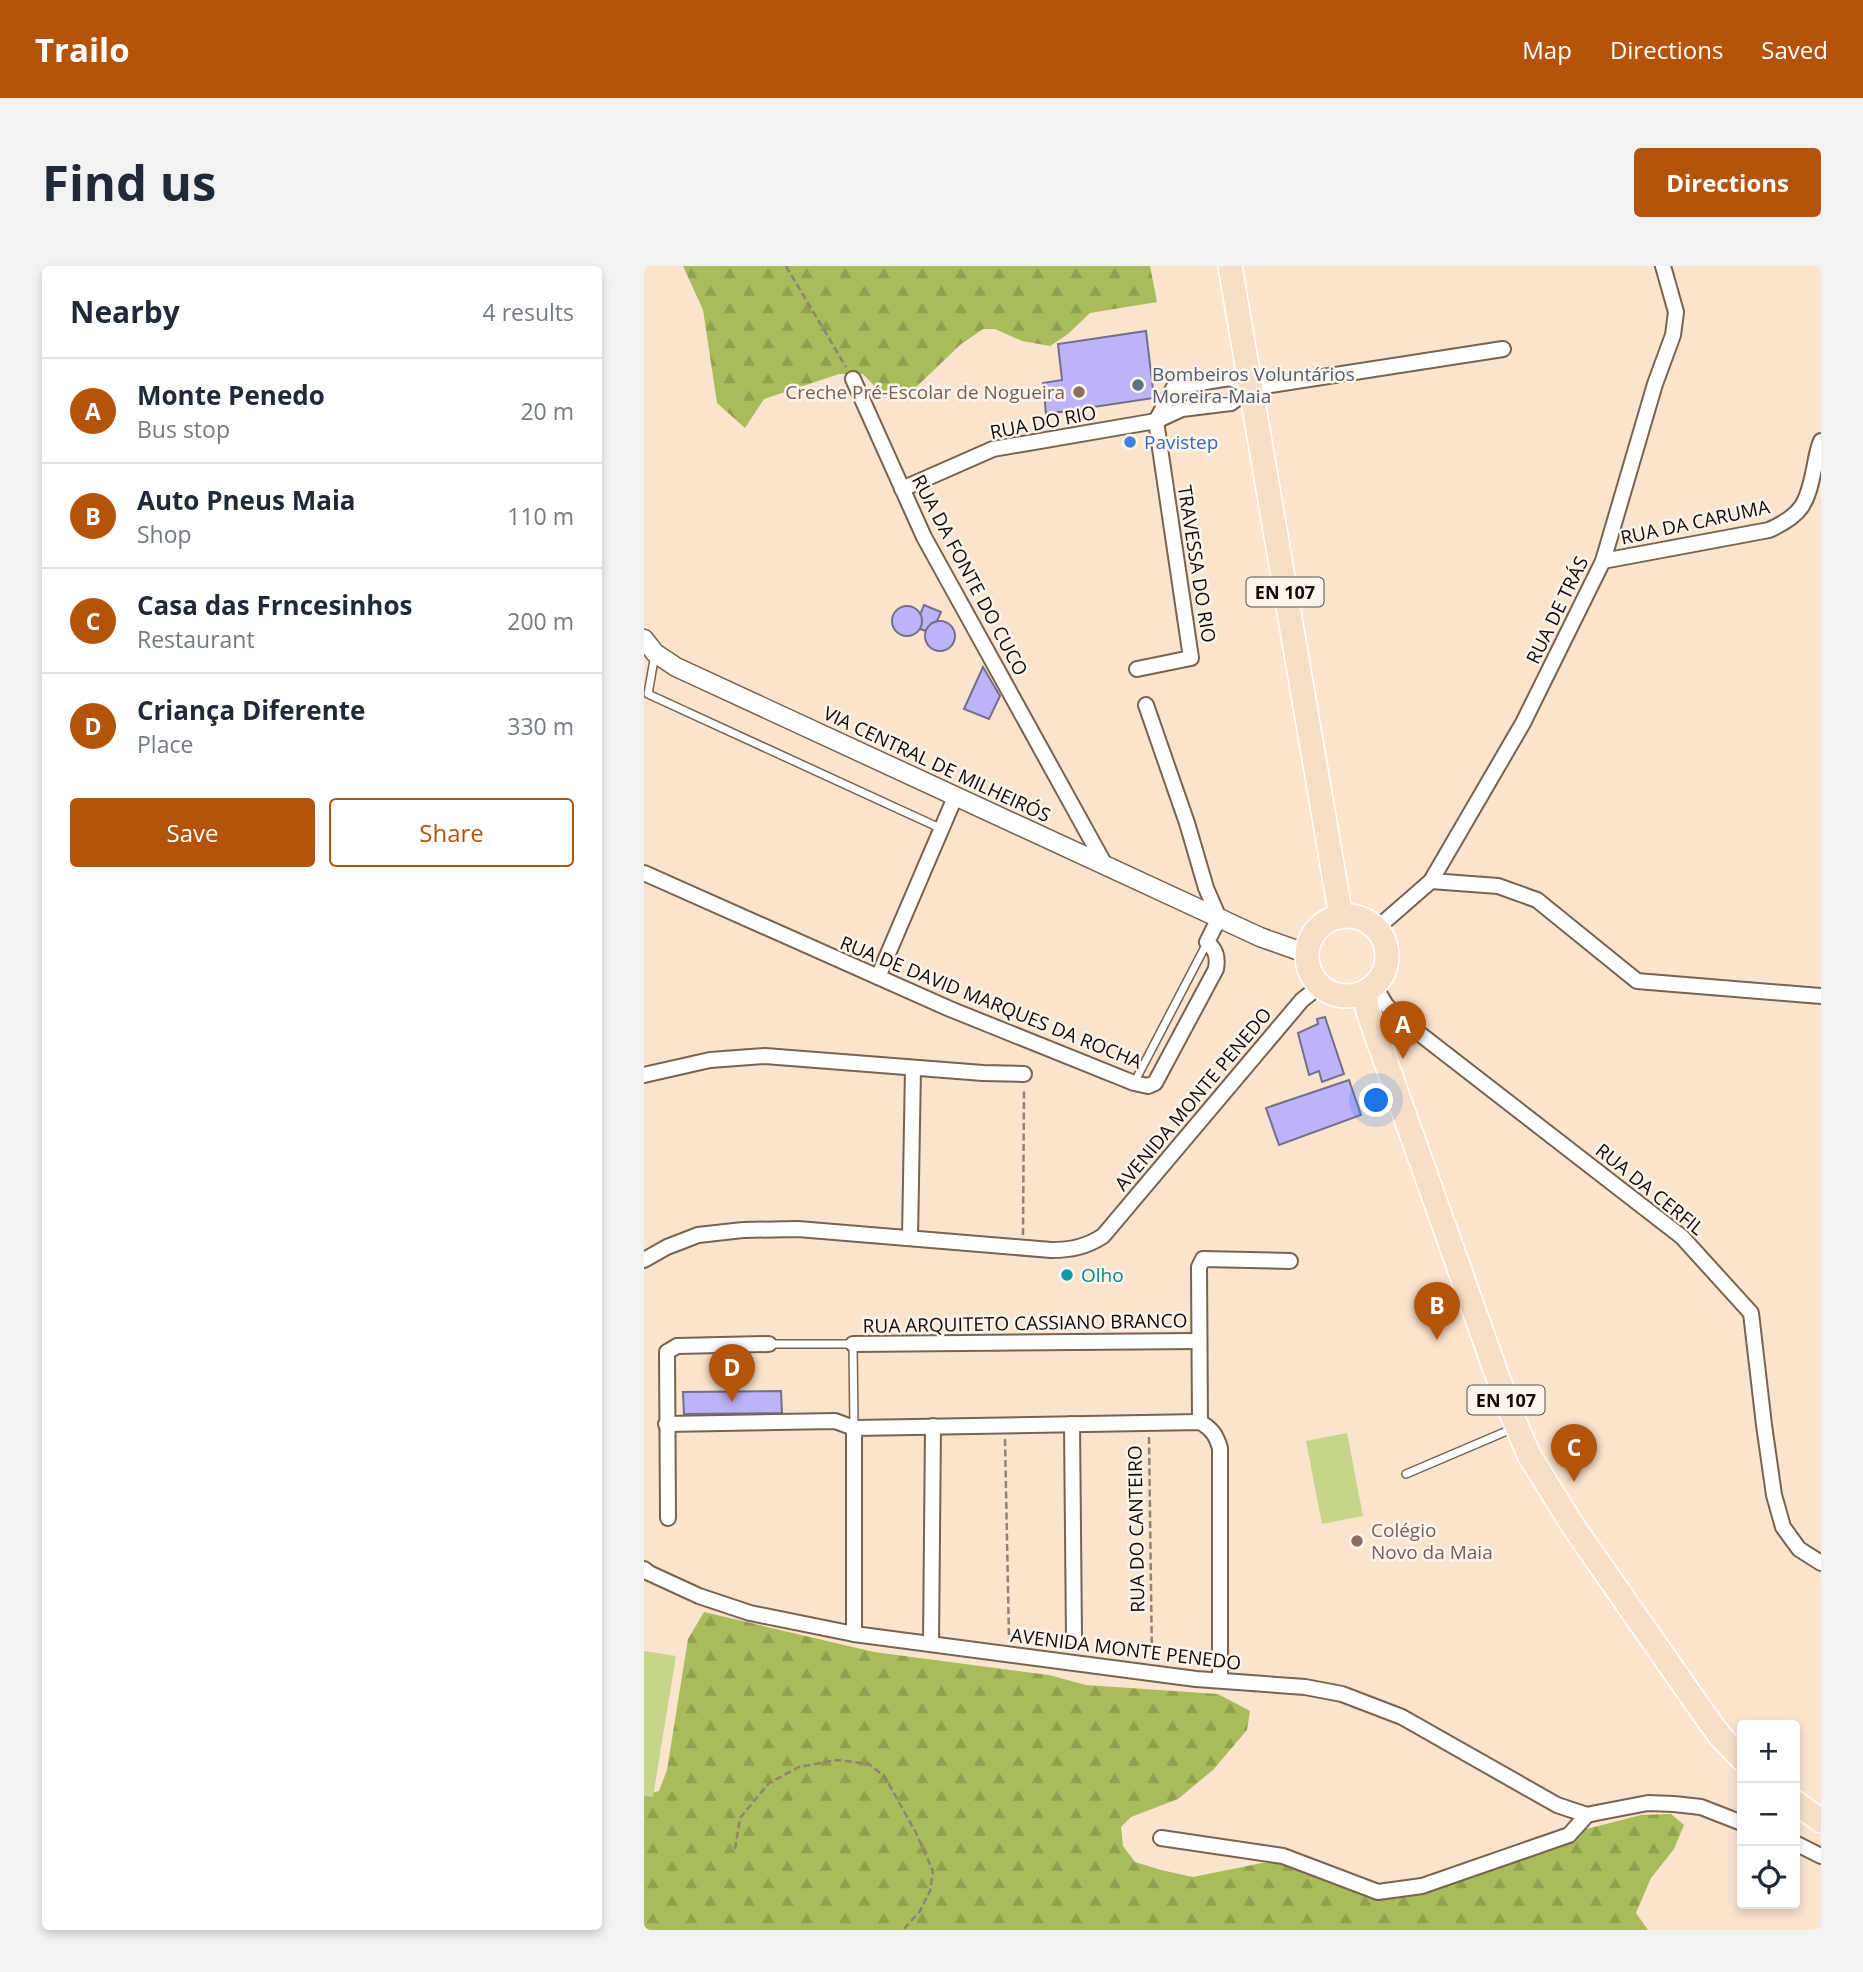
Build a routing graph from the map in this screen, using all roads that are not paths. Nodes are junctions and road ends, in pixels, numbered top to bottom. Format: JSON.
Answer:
{"nodes":[{"id":1,"x":1230,"y":266,"type":"edge"},
{"id":2,"x":1663,"y":266,"type":"edge"},
{"id":3,"x":1503,"y":349,"type":"dead end"},
{"id":4,"x":853,"y":379,"type":"road end"},
{"id":5,"x":1251,"y":388,"type":"junction"},
{"id":6,"x":1156,"y":421,"type":"junction"},
{"id":7,"x":1821,"y":441,"type":"edge"},
{"id":8,"x":902,"y":489,"type":"junction"},
{"id":9,"x":1604,"y":561,"type":"junction"},
{"id":10,"x":649,"y":646,"type":"edge"},
{"id":11,"x":1137,"y":669,"type":"dead end"},
{"id":12,"x":1146,"y":705,"type":"dead end"},
{"id":13,"x":956,"y":795,"type":"junction"},
{"id":14,"x":942,"y":829,"type":"junction"},
{"id":15,"x":1104,"y":863,"type":"junction"},
{"id":16,"x":644,"y":873,"type":"edge"},
{"id":17,"x":1431,"y":881,"type":"junction"},
{"id":18,"x":1341,"y":917,"type":"junction"},
{"id":19,"x":1219,"y":918,"type":"junction"},
{"id":20,"x":1377,"y":929,"type":"junction"},
{"id":21,"x":1307,"y":954,"type":"junction"},
{"id":22,"x":878,"y":977,"type":"junction"},
{"id":23,"x":1320,"y":986,"type":"junction"},
{"id":24,"x":1369,"y":989,"type":"junction"},
{"id":25,"x":1821,"y":996,"type":"edge"},
{"id":26,"x":913,"y":1068,"type":"junction"},
{"id":27,"x":1024,"y":1074,"type":"road end"},
{"id":28,"x":644,"y":1075,"type":"edge"},
{"id":29,"x":910,"y":1238,"type":"junction"},
{"id":30,"x":644,"y":1260,"type":"edge"},
{"id":31,"x":1290,"y":1261,"type":"dead end"},
{"id":32,"x":1198,"y":1341,"type":"junction"},
{"id":33,"x":769,"y":1344,"type":"joint"},
{"id":34,"x":853,"y":1344,"type":"junction"},
{"id":35,"x":1200,"y":1422,"type":"junction"},
{"id":36,"x":666,"y":1424,"type":"junction"},
{"id":37,"x":1072,"y":1424,"type":"junction"},
{"id":38,"x":933,"y":1426,"type":"junction"},
{"id":39,"x":1516,"y":1427,"type":"junction"},
{"id":40,"x":854,"y":1428,"type":"junction"},
{"id":41,"x":1406,"y":1474,"type":"dead end"},
{"id":42,"x":668,"y":1518,"type":"dead end"},
{"id":43,"x":1821,"y":1563,"type":"edge"},
{"id":44,"x":644,"y":1569,"type":"edge"},
{"id":45,"x":854,"y":1634,"type":"junction"},
{"id":46,"x":1074,"y":1638,"type":"dead end"},
{"id":47,"x":931,"y":1644,"type":"junction"},
{"id":48,"x":1220,"y":1681,"type":"junction"},
{"id":49,"x":1737,"y":1754,"type":"edge"},
{"id":50,"x":1800,"y":1806,"type":"edge"},
{"id":51,"x":1587,"y":1815,"type":"junction"},
{"id":52,"x":1737,"y":1821,"type":"edge"},
{"id":53,"x":1821,"y":1821,"type":"edge"},
{"id":54,"x":1161,"y":1838,"type":"dead end"},
{"id":55,"x":1800,"y":1846,"type":"edge"},
{"id":56,"x":1821,"y":1857,"type":"edge"}],
"edges":[{"from":1,"to":5,"type":"main road","number":"EN 107"},
{"from":2,"to":9,"type":"street","name":"RUA DE TRÁS"},
{"from":3,"to":5,"type":"street","name":"RUA DO RIO"},
{"from":4,"to":8,"type":"street","name":"RUA DA FONTE DO CUCO"},
{"from":5,"to":6,"type":"street","name":"RUA DO RIO"},
{"from":5,"to":6,"type":"street","name":"RUA DO RIO"},
{"from":5,"to":18,"type":"main road","number":"EN 107"},
{"from":6,"to":8,"type":"street","name":"RUA DO RIO"},
{"from":6,"to":11,"type":"street","name":"TRAVESSA DO RIO"},
{"from":7,"to":9,"type":"street","name":"RUA DA CARUMA"},
{"from":8,"to":15,"type":"street","name":"RUA DA FONTE DO CUCO"},
{"from":9,"to":17,"type":"street","name":"RUA DE TRÁS"},
{"from":10,"to":13,"type":"street","name":"VIA CENTRAL DE MILHEIRÓS"},
{"from":10,"to":14,"type":"lane"},
{"from":12,"to":19,"type":"street"},
{"from":13,"to":14,"type":"street"},
{"from":13,"to":15,"type":"street","name":"VIA CENTRAL DE MILHEIRÓS"},
{"from":14,"to":22,"type":"street"},
{"from":15,"to":19,"type":"street","name":"VIA CENTRAL DE MILHEIRÓS"},
{"from":16,"to":22,"type":"street","name":"RUA DE DAVID MARQUES DA ROCHA"},
{"from":17,"to":20,"type":"street","name":"RUA DE TRÁS"},
{"from":17,"to":25,"type":"street"},
{"from":18,"to":20,"type":"main road"},
{"from":18,"to":21,"type":"main road"},
{"from":19,"to":21,"type":"street","name":"VIA CENTRAL DE MILHEIRÓS"},
{"from":19,"to":22,"type":"street","name":"RUA DE DAVID MARQUES DA ROCHA"},
{"from":20,"to":24,"type":"main road"},
{"from":21,"to":23,"type":"main road"},
{"from":23,"to":24,"type":"main road"},
{"from":23,"to":29,"type":"street","name":"AVENIDA MONTE PENEDO"},
{"from":24,"to":39,"type":"main road","number":"EN 107"},
{"from":24,"to":43,"type":"street","name":"RUA DA CERFIL"},
{"from":26,"to":27,"type":"street"},
{"from":26,"to":28,"type":"street"},
{"from":26,"to":29,"type":"street"},
{"from":29,"to":30,"type":"street","name":"AVENIDA MONTE PENEDO"},
{"from":31,"to":32,"type":"street"},
{"from":32,"to":34,"type":"street","name":"RUA ARQUITETO CASSIANO BRANCO"},
{"from":32,"to":35,"type":"street"},
{"from":33,"to":34,"type":"lane"},
{"from":33,"to":36,"type":"street"},
{"from":34,"to":40,"type":"lane"},
{"from":35,"to":37,"type":"street"},
{"from":35,"to":48,"type":"street"},
{"from":36,"to":40,"type":"street"},
{"from":36,"to":42,"type":"street"},
{"from":37,"to":38,"type":"street"},
{"from":37,"to":46,"type":"street"},
{"from":38,"to":40,"type":"street"},
{"from":38,"to":47,"type":"street"},
{"from":39,"to":41,"type":"lane"},
{"from":39,"to":49,"type":"main road","number":"EN 107"},
{"from":40,"to":45,"type":"street"},
{"from":44,"to":45,"type":"street","name":"AVENIDA MONTE PENEDO"},
{"from":45,"to":47,"type":"street","name":"AVENIDA MONTE PENEDO"},
{"from":47,"to":48,"type":"street","name":"AVENIDA MONTE PENEDO"},
{"from":48,"to":51,"type":"street","name":"AVENIDA MONTE PENEDO"},
{"from":50,"to":53,"type":"main road"},
{"from":51,"to":52,"type":"street"},
{"from":51,"to":54,"type":"street"},
{"from":55,"to":56,"type":"street"}]}
